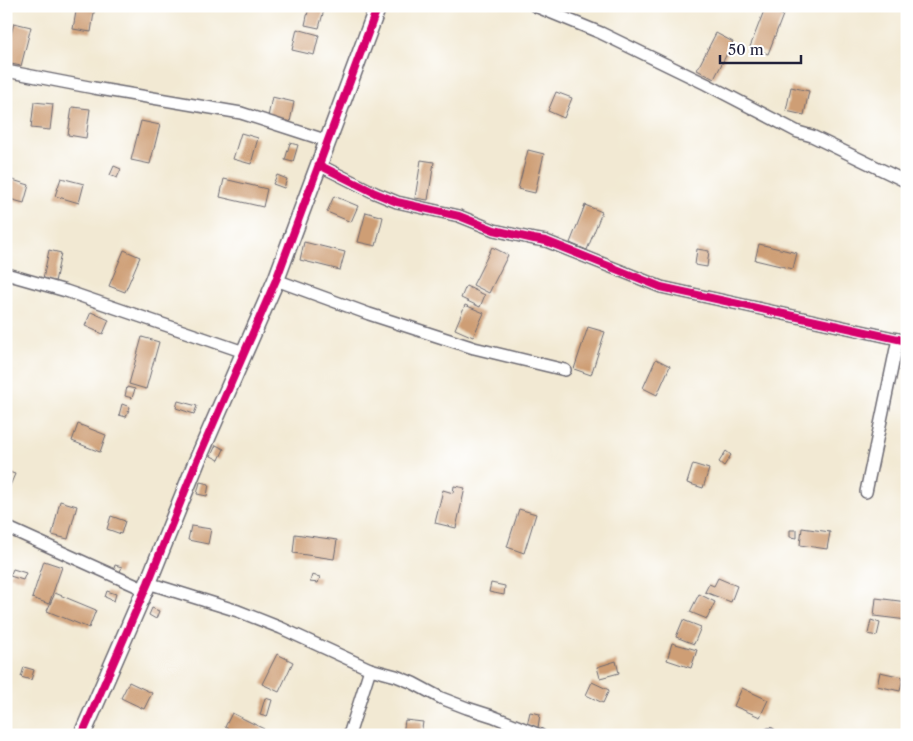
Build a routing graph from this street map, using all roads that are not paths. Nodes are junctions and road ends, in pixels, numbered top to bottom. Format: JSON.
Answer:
{"nodes":[{"id":1,"x":378,"y":6,"type":"edge"},
{"id":2,"x":535,"y":6,"type":"edge"},
{"id":3,"x":6,"y":71,"type":"edge"},
{"id":4,"x":328,"y":141,"type":"junction"},
{"id":5,"x":319,"y":165,"type":"junction"},
{"id":6,"x":907,"y":182,"type":"edge"},
{"id":7,"x":6,"y":274,"type":"edge"},
{"id":8,"x":276,"y":280,"type":"junction"},
{"id":9,"x":903,"y":340,"type":"edge"},
{"id":10,"x":244,"y":352,"type":"junction"},
{"id":11,"x":564,"y":370,"type":"dead end"},
{"id":12,"x":866,"y":492,"type":"dead end"},
{"id":13,"x":6,"y":526,"type":"edge"},
{"id":14,"x":148,"y":584,"type":"junction"},
{"id":15,"x":370,"y":669,"type":"junction"},
{"id":16,"x":82,"y":735,"type":"edge"},
{"id":17,"x":349,"y":735,"type":"edge"},
{"id":18,"x":540,"y":735,"type":"edge"}],
"edges":[{"from":1,"to":4,"type":"street"},
{"from":2,"to":6,"type":"street"},
{"from":3,"to":4,"type":"street"},
{"from":4,"to":5,"type":"street"},
{"from":5,"to":8,"type":"street"},
{"from":5,"to":9,"type":"street"},
{"from":7,"to":10,"type":"street"},
{"from":8,"to":10,"type":"street"},
{"from":8,"to":11,"type":"street"},
{"from":9,"to":12,"type":"street"},
{"from":10,"to":14,"type":"street"},
{"from":13,"to":14,"type":"street"},
{"from":14,"to":15,"type":"street"},
{"from":14,"to":16,"type":"street"},
{"from":15,"to":17,"type":"street"},
{"from":15,"to":18,"type":"street"}]}
